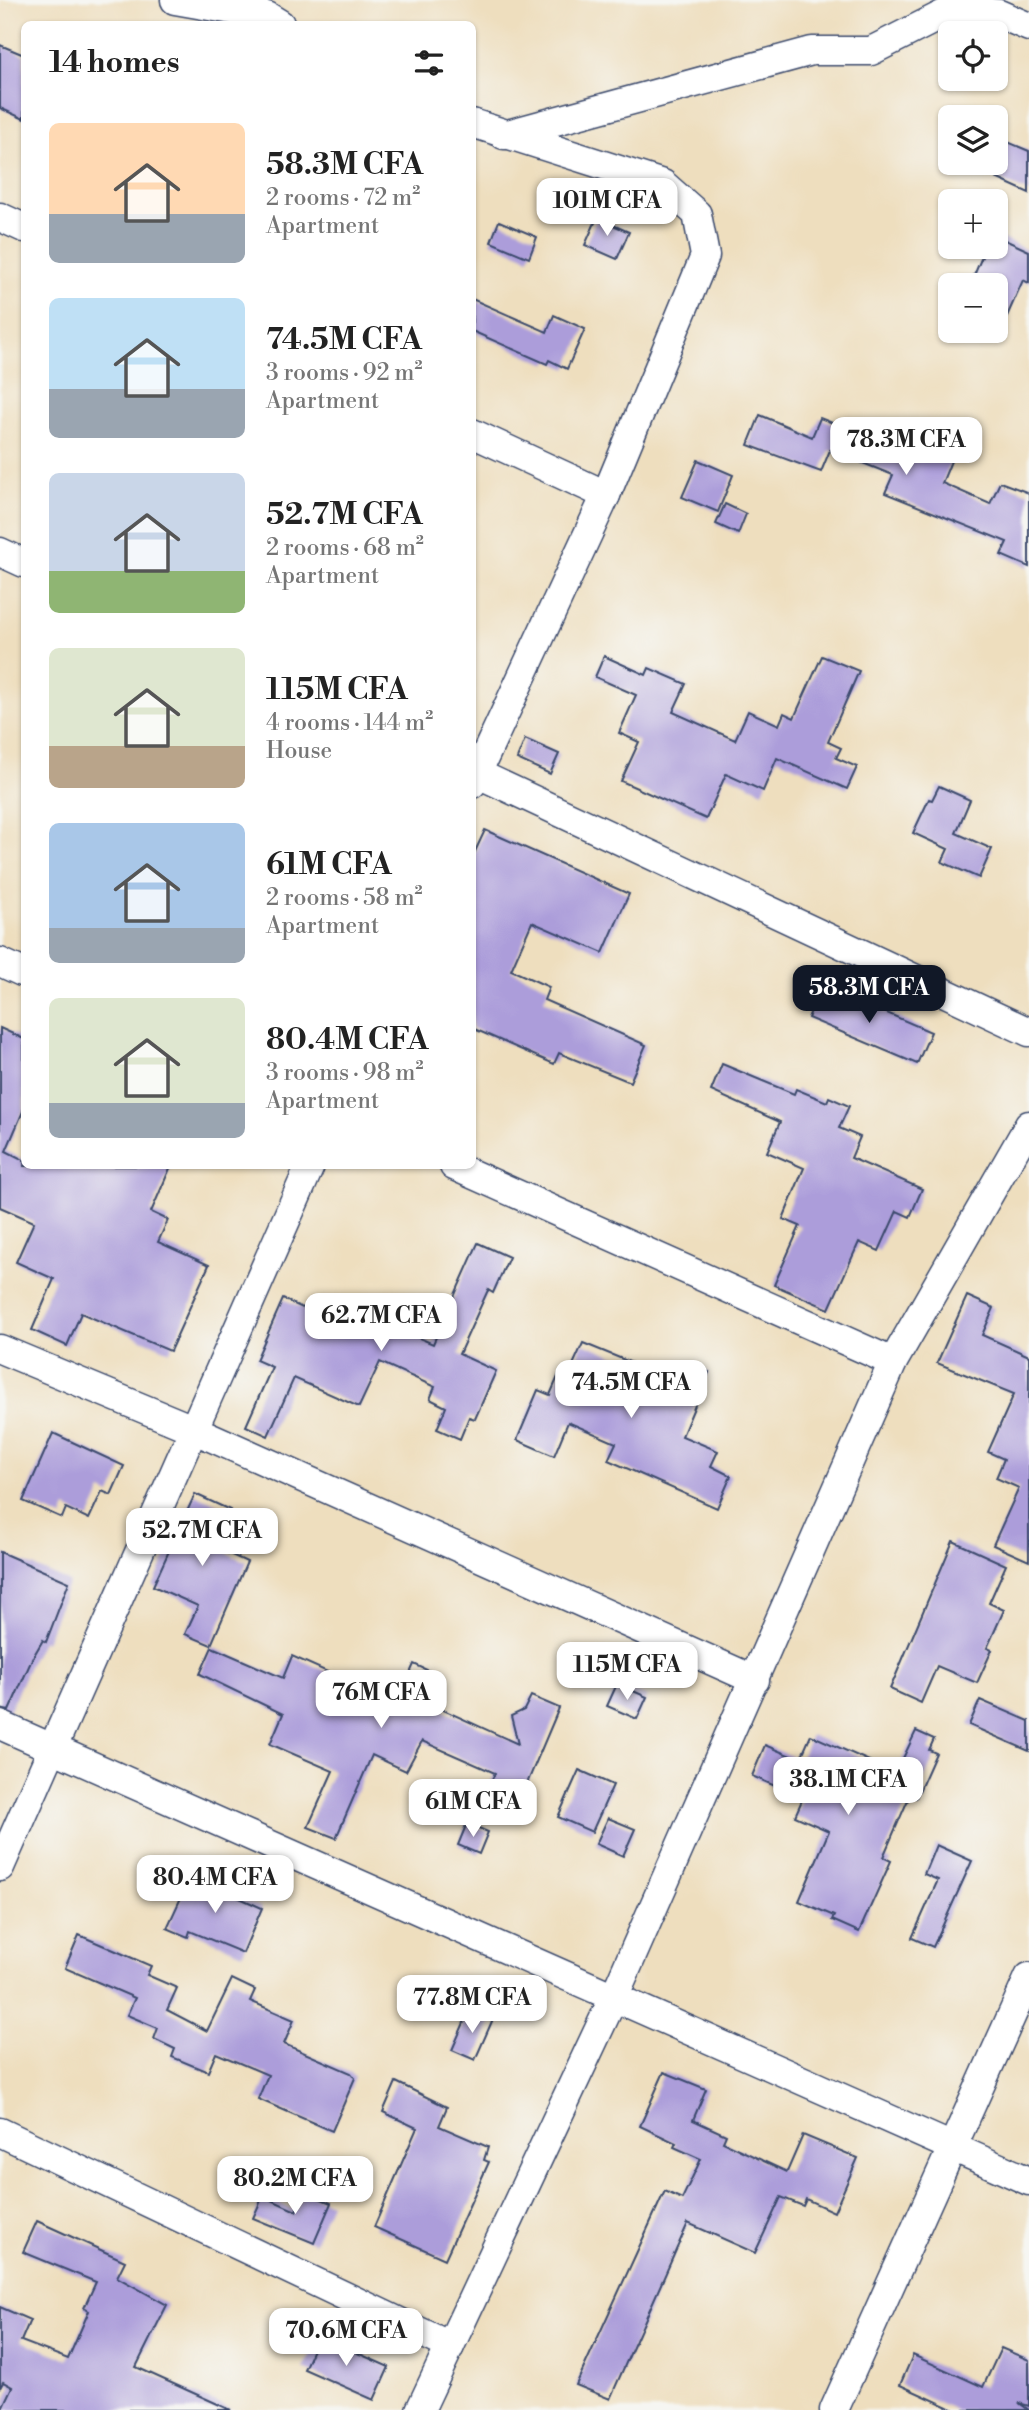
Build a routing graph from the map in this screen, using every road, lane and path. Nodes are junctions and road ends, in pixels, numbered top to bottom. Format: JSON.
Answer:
{"nodes":[{"id":1,"x":175,"y":0,"type":"edge"},
{"id":2,"x":990,"y":7,"type":"edge"},
{"id":3,"x":269,"y":16,"type":"edge"},
{"id":4,"x":1029,"y":27,"type":"edge"},
{"id":5,"x":476,"y":124,"type":"edge"},
{"id":6,"x":504,"y":135,"type":"junction"},
{"id":7,"x":0,"y":217,"type":"edge"},
{"id":8,"x":21,"y":227,"type":"edge"},
{"id":9,"x":476,"y":435,"type":"edge"},
{"id":10,"x":606,"y":495,"type":"junction"},
{"id":11,"x":0,"y":552,"type":"edge"},
{"id":12,"x":21,"y":562,"type":"edge"},
{"id":13,"x":476,"y":772,"type":"edge"},
{"id":14,"x":476,"y":777,"type":"edge"},
{"id":15,"x":0,"y":962,"type":"edge"},
{"id":16,"x":21,"y":972,"type":"edge"},
{"id":17,"x":1029,"y":1032,"type":"edge"},
{"id":18,"x":1029,"y":1125,"type":"edge"},
{"id":19,"x":309,"y":1169,"type":"edge"},
{"id":20,"x":461,"y":1169,"type":"edge"},
{"id":21,"x":0,"y":1349,"type":"edge"},
{"id":22,"x":893,"y":1363,"type":"junction"},
{"id":23,"x":195,"y":1430,"type":"junction"},
{"id":24,"x":755,"y":1680,"type":"junction"},
{"id":25,"x":0,"y":1725,"type":"edge"},
{"id":26,"x":52,"y":1748,"type":"junction"},
{"id":27,"x":0,"y":1867,"type":"edge"},
{"id":28,"x":1029,"y":1977,"type":"edge"},
{"id":29,"x":614,"y":1997,"type":"junction"},
{"id":30,"x":0,"y":2132,"type":"edge"},
{"id":31,"x":954,"y":2147,"type":"junction"},
{"id":32,"x":1029,"y":2181,"type":"edge"},
{"id":33,"x":450,"y":2346,"type":"junction"},
{"id":34,"x":420,"y":2410,"type":"edge"},
{"id":35,"x":834,"y":2410,"type":"edge"}],
"edges":[{"from":1,"to":3,"type":"street"},
{"from":2,"to":4,"type":"street"},
{"from":2,"to":6,"type":"street"},
{"from":5,"to":6,"type":"street"},
{"from":6,"to":10,"type":"street"},
{"from":7,"to":8,"type":"street"},
{"from":9,"to":10,"type":"street"},
{"from":10,"to":13,"type":"street"},
{"from":11,"to":12,"type":"street"},
{"from":14,"to":17,"type":"street"},
{"from":15,"to":16,"type":"street"},
{"from":18,"to":22,"type":"street"},
{"from":19,"to":23,"type":"street"},
{"from":20,"to":22,"type":"street"},
{"from":21,"to":23,"type":"street"},
{"from":22,"to":24,"type":"street"},
{"from":23,"to":24,"type":"street"},
{"from":23,"to":26,"type":"street"},
{"from":24,"to":29,"type":"street"},
{"from":25,"to":26,"type":"street"},
{"from":26,"to":27,"type":"street"},
{"from":26,"to":29,"type":"street"},
{"from":28,"to":31,"type":"street"},
{"from":29,"to":31,"type":"street"},
{"from":29,"to":33,"type":"street"},
{"from":30,"to":33,"type":"street"},
{"from":31,"to":32,"type":"street"},
{"from":31,"to":35,"type":"street"},
{"from":33,"to":34,"type":"street"}]}
